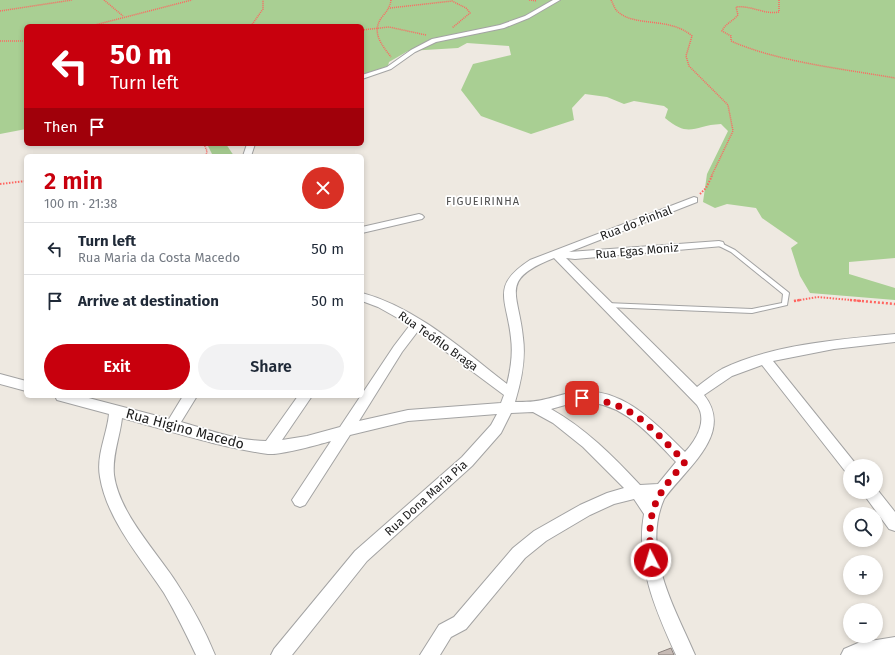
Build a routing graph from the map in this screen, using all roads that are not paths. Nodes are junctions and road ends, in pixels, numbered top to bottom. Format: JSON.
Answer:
{"nodes":[{"id":1,"x":556,"y":0,"type":"edge"},
{"id":2,"x":364,"y":76,"type":"edge"},
{"id":3,"x":694,"y":200,"type":"road end"},
{"id":4,"x":419,"y":217,"type":"dead end"},
{"id":5,"x":364,"y":230,"type":"edge"},
{"id":6,"x":719,"y":244,"type":"joint"},
{"id":7,"x":556,"y":254,"type":"junction"},
{"id":8,"x":364,"y":302,"type":"edge"},
{"id":9,"x":606,"y":305,"type":"junction"},
{"id":10,"x":417,"y":324,"type":"junction"},
{"id":11,"x":895,"y":338,"type":"edge"},
{"id":12,"x":765,"y":360,"type":"junction"},
{"id":13,"x":0,"y":379,"type":"edge"},
{"id":14,"x":24,"y":385,"type":"edge"},
{"id":15,"x":510,"y":393,"type":"junction"},
{"id":16,"x":696,"y":394,"type":"junction"},
{"id":17,"x":69,"y":398,"type":"edge"},
{"id":18,"x":189,"y":398,"type":"edge"},
{"id":19,"x":304,"y":398,"type":"edge"},
{"id":20,"x":534,"y":406,"type":"junction"},
{"id":21,"x":506,"y":408,"type":"junction"},
{"id":22,"x":116,"y":411,"type":"junction"},
{"id":23,"x":172,"y":426,"type":"junction"},
{"id":24,"x":346,"y":431,"type":"junction"},
{"id":25,"x":269,"y":448,"type":"junction"},
{"id":26,"x":844,"y":459,"type":"edge"},
{"id":27,"x":685,"y":462,"type":"junction"},
{"id":28,"x":661,"y":490,"type":"junction"},
{"id":29,"x":637,"y":492,"type":"junction"},
{"id":30,"x":875,"y":499,"type":"edge"},
{"id":31,"x":300,"y":500,"type":"dead end"},
{"id":32,"x":652,"y":513,"type":"junction"},
{"id":33,"x":895,"y":524,"type":"edge"},
{"id":34,"x":895,"y":646,"type":"edge"},
{"id":35,"x":206,"y":655,"type":"edge"},
{"id":36,"x":280,"y":655,"type":"edge"},
{"id":37,"x":429,"y":655,"type":"edge"},
{"id":38,"x":686,"y":655,"type":"edge"},
{"id":39,"x":850,"y":655,"type":"edge"}],
"edges":[{"from":1,"to":2,"type":"street"},
{"from":3,"to":7,"type":"street","name":"Rua do Pinhal"},
{"from":4,"to":5,"type":"street"},
{"from":6,"to":7,"type":"street","name":"Rua Egas Moniz"},
{"from":6,"to":9,"type":"lane"},
{"from":7,"to":9,"type":"street"},
{"from":7,"to":15,"type":"street","name":"Rua Dona Maria Pia"},
{"from":8,"to":10,"type":"street","name":"Rua Teófilo Braga"},
{"from":9,"to":16,"type":"street"},
{"from":10,"to":15,"type":"street","name":"Rua Teófilo Braga"},
{"from":10,"to":24,"type":"street"},
{"from":11,"to":12,"type":"street"},
{"from":12,"to":16,"type":"street"},
{"from":12,"to":26,"type":"street"},
{"from":13,"to":14,"type":"street"},
{"from":15,"to":21,"type":"street","name":"Rua Dona Maria Pia"},
{"from":16,"to":27,"type":"street"},
{"from":17,"to":22,"type":"street"},
{"from":18,"to":23,"type":"street"},
{"from":19,"to":25,"type":"street"},
{"from":20,"to":21,"type":"street","name":"Rua Higino Macedo"},
{"from":20,"to":27,"type":"street","name":"Rua Higino Macedo"},
{"from":20,"to":29,"type":"street"},
{"from":21,"to":24,"type":"street","name":"Rua Higino Macedo"},
{"from":21,"to":36,"type":"street","name":"Rua Dona Maria Pia"},
{"from":22,"to":23,"type":"street","name":"Rua Higino Macedo"},
{"from":22,"to":35,"type":"street","name":"Rua Higino Macedo"},
{"from":23,"to":25,"type":"street","name":"Rua Higino Macedo"},
{"from":24,"to":25,"type":"street","name":"Rua Higino Macedo"},
{"from":24,"to":31,"type":"street"},
{"from":27,"to":28,"type":"street"},
{"from":28,"to":29,"type":"street"},
{"from":28,"to":32,"type":"street"},
{"from":29,"to":32,"type":"street"},
{"from":29,"to":37,"type":"street"},
{"from":30,"to":33,"type":"street"},
{"from":32,"to":38,"type":"street"},
{"from":34,"to":39,"type":"street"}]}
